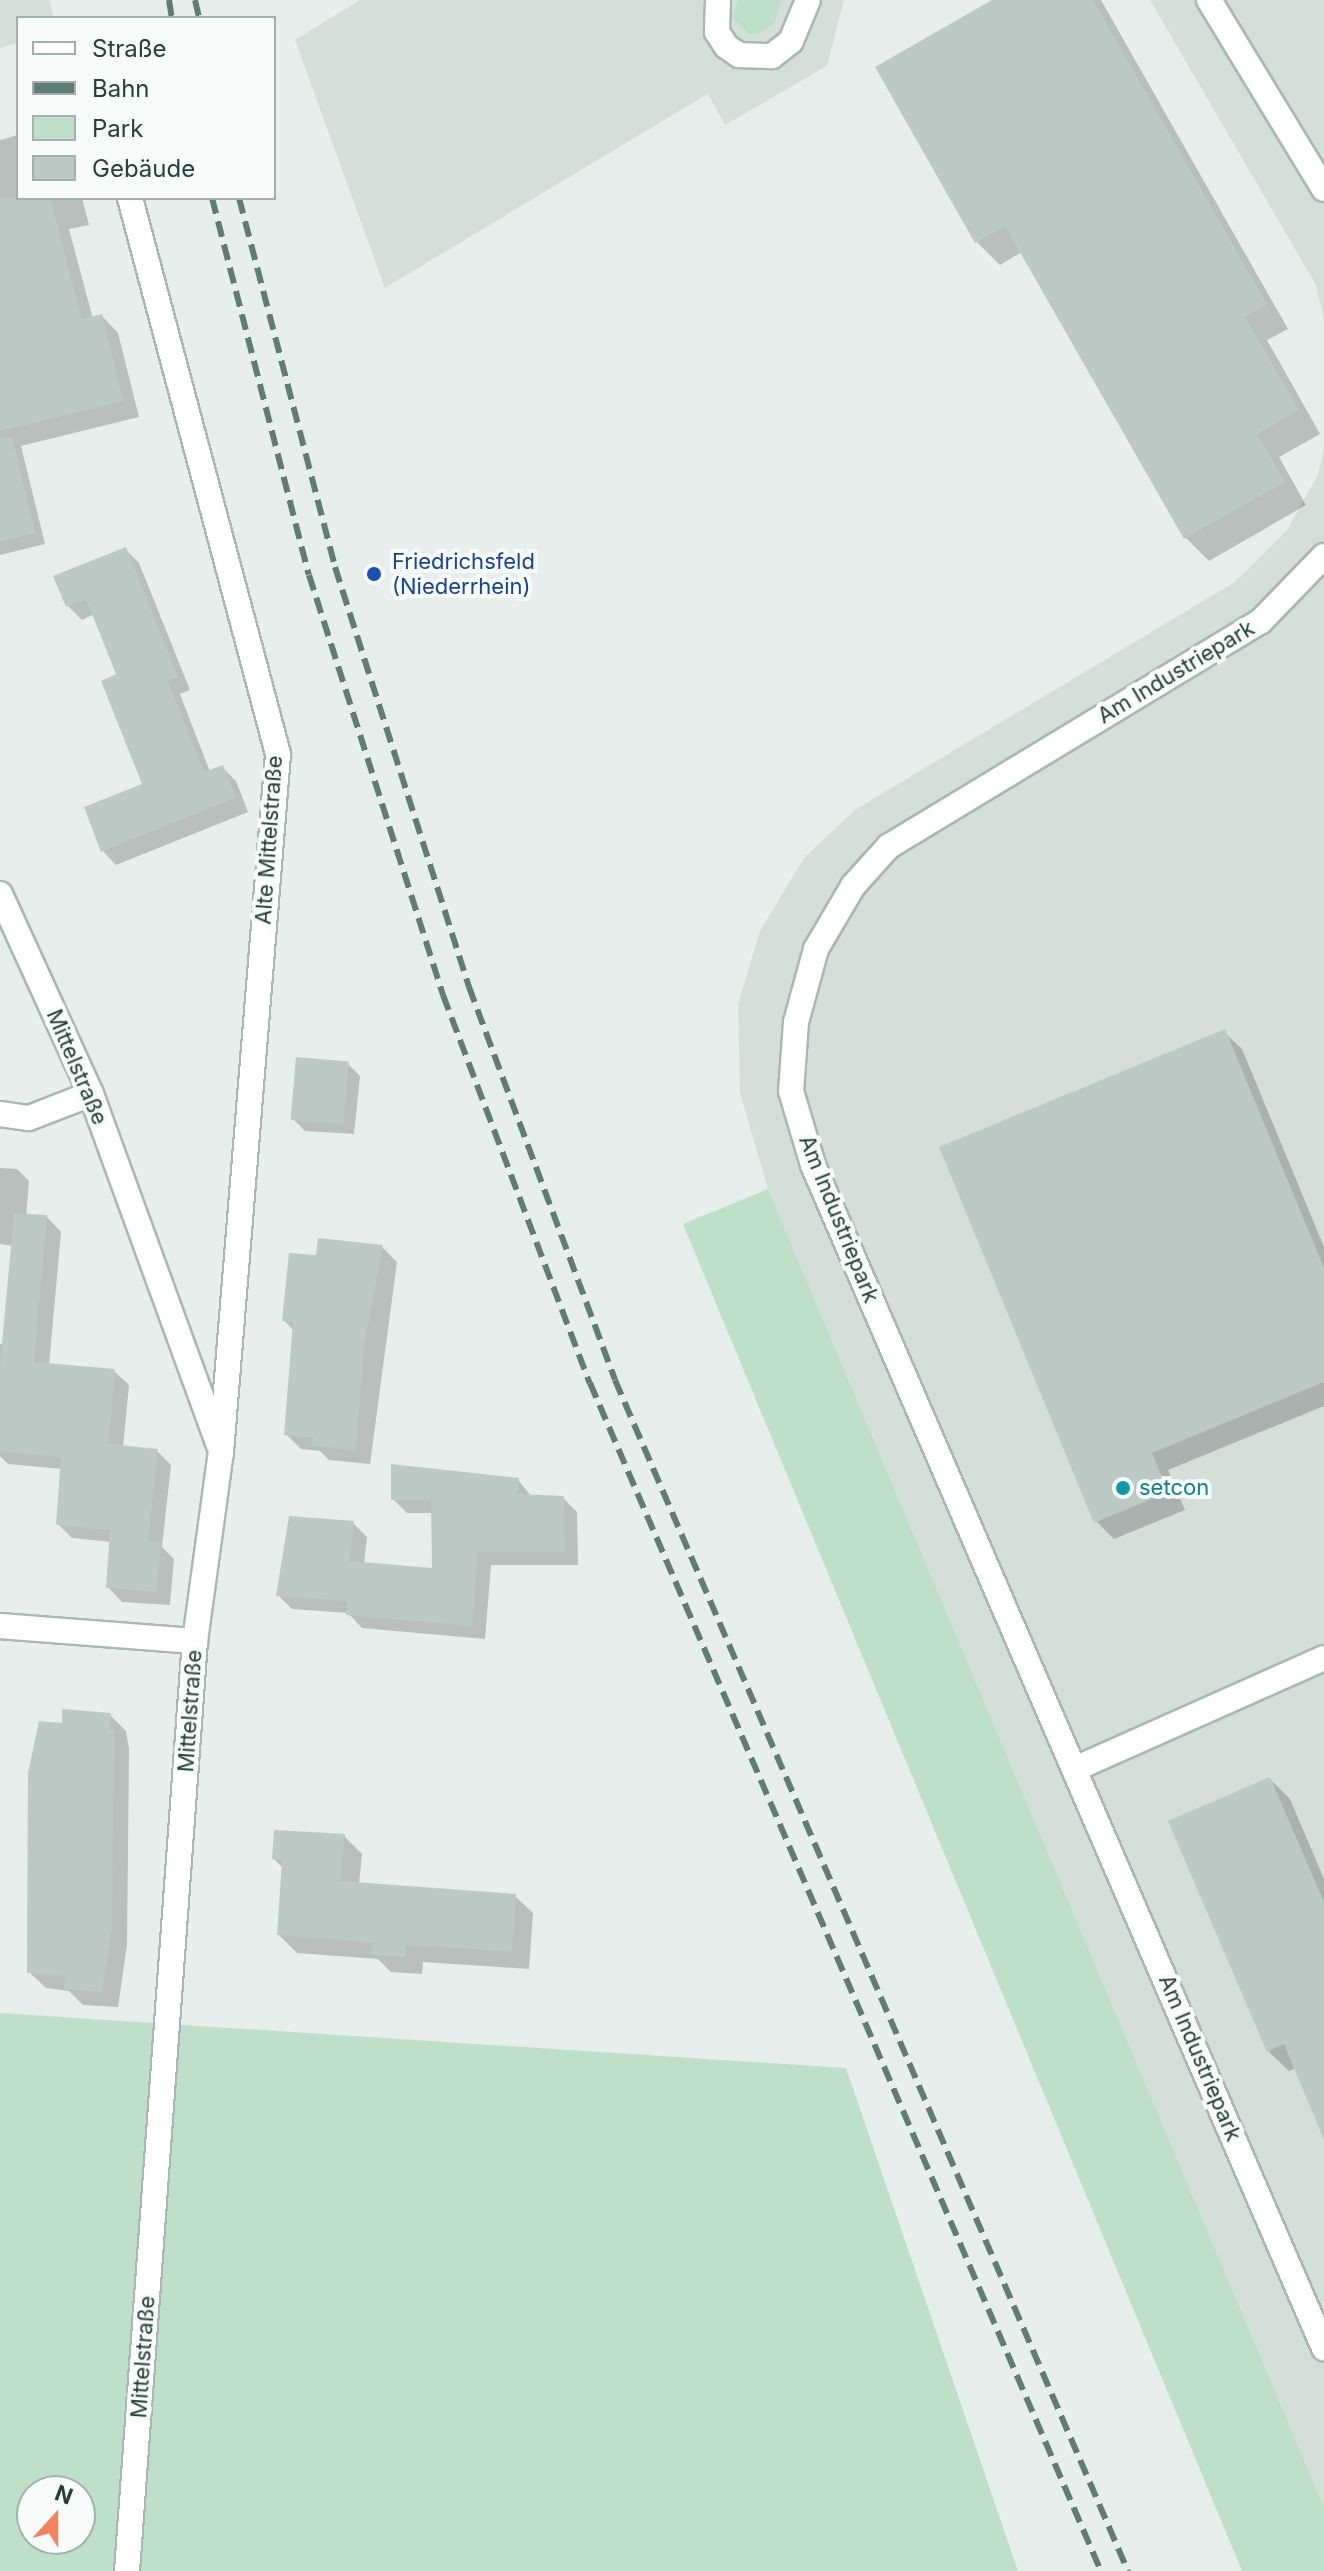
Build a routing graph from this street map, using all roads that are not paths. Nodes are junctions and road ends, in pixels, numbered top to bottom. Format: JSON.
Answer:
{"nodes":[{"id":1,"x":718,"y":0,"type":"edge"},
{"id":2,"x":808,"y":0,"type":"edge"},
{"id":3,"x":1209,"y":0,"type":"edge"},
{"id":4,"x":1324,"y":189,"type":"edge"},
{"id":5,"x":131,"y":200,"type":"edge"},
{"id":6,"x":1324,"y":556,"type":"edge"},
{"id":7,"x":0,"y":894,"type":"edge"},
{"id":8,"x":91,"y":1094,"type":"junction"},
{"id":9,"x":0,"y":1114,"type":"edge"},
{"id":10,"x":221,"y":1452,"type":"junction"},
{"id":11,"x":0,"y":1626,"type":"edge"},
{"id":12,"x":195,"y":1641,"type":"junction"},
{"id":13,"x":1323,"y":1656,"type":"edge"},
{"id":14,"x":1077,"y":1768,"type":"junction"},
{"id":15,"x":1324,"y":2348,"type":"edge"},
{"id":16,"x":127,"y":2571,"type":"edge"}],
"edges":[{"from":1,"to":2,"type":"street"},
{"from":3,"to":4,"type":"street"},
{"from":5,"to":10,"type":"street","name":"Alte Mittelstraße"},
{"from":6,"to":14,"type":"street","name":"Am Industriepark"},
{"from":7,"to":8,"type":"street","name":"Mittelstraße"},
{"from":8,"to":9,"type":"street"},
{"from":8,"to":10,"type":"street","name":"Mittelstraße"},
{"from":10,"to":12,"type":"street","name":"Mittelstraße"},
{"from":11,"to":12,"type":"street"},
{"from":12,"to":16,"type":"street","name":"Mittelstraße"},
{"from":13,"to":14,"type":"street"},
{"from":14,"to":15,"type":"street","name":"Am Industriepark"}]}
